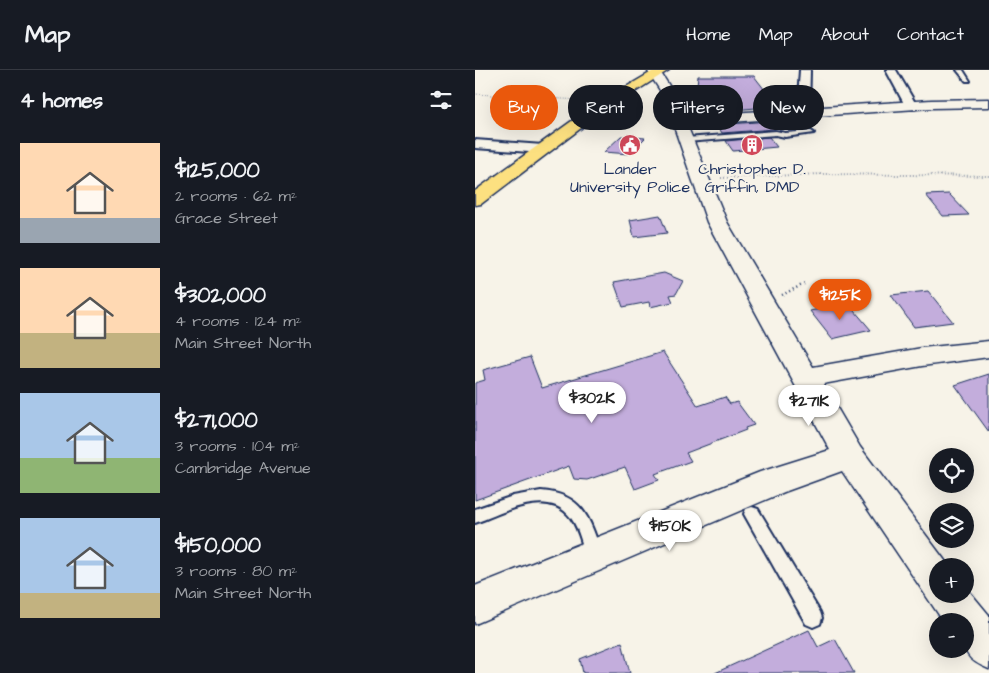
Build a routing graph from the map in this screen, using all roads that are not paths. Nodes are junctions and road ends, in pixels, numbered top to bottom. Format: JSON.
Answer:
{"nodes":[{"id":1,"x":805,"y":70,"type":"edge"},
{"id":2,"x":891,"y":70,"type":"edge"},
{"id":3,"x":961,"y":70,"type":"edge"},
{"id":4,"x":658,"y":71,"type":"edge"},
{"id":5,"x":968,"y":80,"type":"dead end"},
{"id":6,"x":804,"y":85,"type":"edge"},
{"id":7,"x":989,"y":102,"type":"edge"},
{"id":8,"x":911,"y":106,"type":"junction"},
{"id":9,"x":824,"y":112,"type":"edge"},
{"id":10,"x":753,"y":120,"type":"edge"},
{"id":11,"x":683,"y":131,"type":"junction"},
{"id":12,"x":811,"y":133,"type":"dead end"},
{"id":13,"x":475,"y":144,"type":"edge"},
{"id":14,"x":543,"y":149,"type":"junction"},
{"id":15,"x":475,"y":200,"type":"edge"},
{"id":16,"x":989,"y":349,"type":"edge"},
{"id":17,"x":806,"y":378,"type":"junction"},
{"id":18,"x":849,"y":456,"type":"junction"},
{"id":19,"x":752,"y":514,"type":"dead end"},
{"id":20,"x":475,"y":516,"type":"edge"},
{"id":21,"x":594,"y":556,"type":"junction"},
{"id":22,"x":929,"y":570,"type":"edge"},
{"id":23,"x":954,"y":603,"type":"edge"},
{"id":24,"x":475,"y":604,"type":"edge"},
{"id":25,"x":813,"y":618,"type":"dead end"},
{"id":26,"x":989,"y":648,"type":"edge"}],
"edges":[{"from":1,"to":6,"type":"street"},
{"from":2,"to":8,"type":"street"},
{"from":3,"to":5,"type":"lane"},
{"from":4,"to":11,"type":"street"},
{"from":4,"to":14,"type":"main road"},
{"from":7,"to":8,"type":"street"},
{"from":8,"to":9,"type":"street"},
{"from":10,"to":11,"type":"street"},
{"from":11,"to":12,"type":"lane"},
{"from":11,"to":17,"type":"street"},
{"from":13,"to":14,"type":"street"},
{"from":14,"to":15,"type":"main road"},
{"from":16,"to":17,"type":"street"},
{"from":17,"to":18,"type":"street"},
{"from":18,"to":21,"type":"street"},
{"from":18,"to":22,"type":"street"},
{"from":19,"to":25,"type":"lane"},
{"from":20,"to":21,"type":"lane"},
{"from":21,"to":24,"type":"street"},
{"from":23,"to":26,"type":"street"}]}
